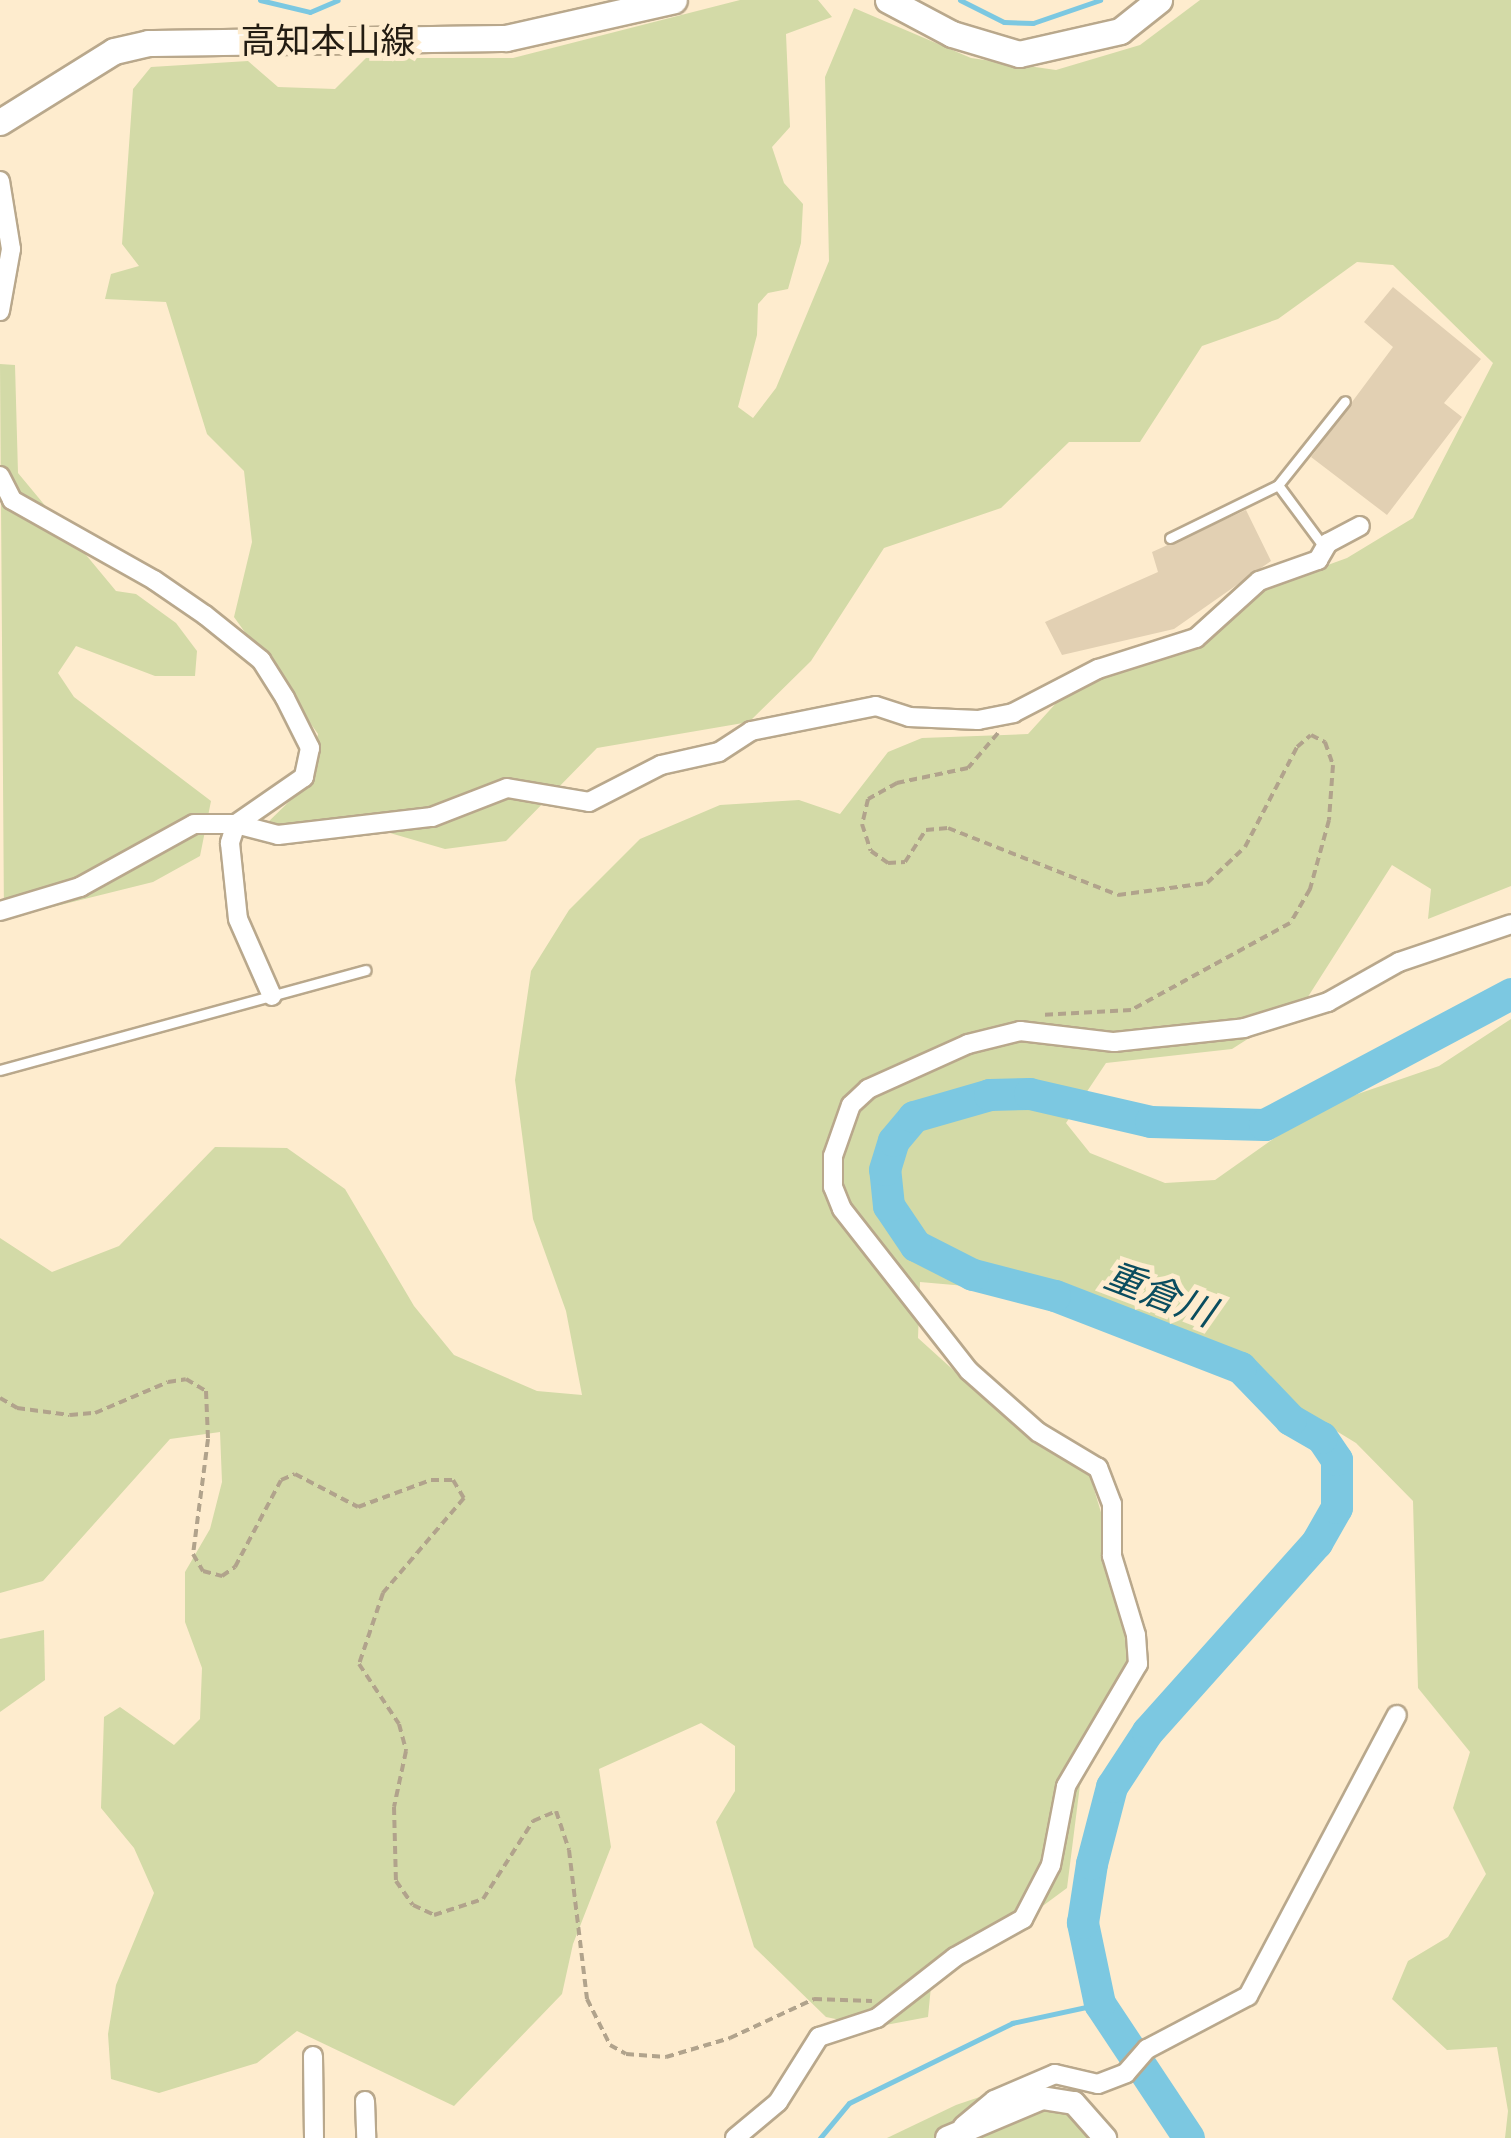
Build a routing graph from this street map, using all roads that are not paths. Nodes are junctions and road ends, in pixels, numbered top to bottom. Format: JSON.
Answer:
{"nodes":[{"id":1,"x":674,"y":0,"type":"edge"},
{"id":2,"x":888,"y":0,"type":"edge"},
{"id":3,"x":1159,"y":0,"type":"edge"},
{"id":4,"x":0,"y":122,"type":"edge"},
{"id":5,"x":0,"y":181,"type":"edge"},
{"id":6,"x":0,"y":311,"type":"edge"},
{"id":7,"x":1345,"y":402,"type":"dead end"},
{"id":8,"x":0,"y":476,"type":"edge"},
{"id":9,"x":1278,"y":486,"type":"junction"},
{"id":10,"x":1360,"y":526,"type":"dead end"},
{"id":11,"x":1170,"y":538,"type":"dead end"},
{"id":12,"x":1325,"y":549,"type":"junction"},
{"id":13,"x":236,"y":824,"type":"junction"},
{"id":14,"x":0,"y":911,"type":"edge"},
{"id":15,"x":1511,"y":924,"type":"edge"},
{"id":16,"x":366,"y":970,"type":"dead end"},
{"id":17,"x":272,"y":996,"type":"junction"},
{"id":18,"x":0,"y":1070,"type":"edge"},
{"id":19,"x":1396,"y":1715,"type":"dead end"},
{"id":20,"x":313,"y":2056,"type":"dead end"},
{"id":21,"x":365,"y":2101,"type":"dead end"},
{"id":22,"x":949,"y":2137,"type":"edge"},
{"id":23,"x":314,"y":2138,"type":"edge"},
{"id":24,"x":366,"y":2138,"type":"edge"},
{"id":25,"x":735,"y":2138,"type":"edge"},
{"id":26,"x":1105,"y":2138,"type":"edge"}],
"edges":[{"from":1,"to":4,"type":"main road","name":"高知本山線"},
{"from":2,"to":3,"type":"main road"},
{"from":5,"to":6,"type":"street"},
{"from":7,"to":9,"type":"lane"},
{"from":8,"to":13,"type":"street"},
{"from":9,"to":11,"type":"lane"},
{"from":9,"to":12,"type":"lane"},
{"from":10,"to":12,"type":"street"},
{"from":12,"to":13,"type":"street"},
{"from":13,"to":14,"type":"street"},
{"from":13,"to":17,"type":"street"},
{"from":15,"to":25,"type":"street"},
{"from":16,"to":17,"type":"lane"},
{"from":17,"to":18,"type":"lane"},
{"from":19,"to":22,"type":"street"},
{"from":20,"to":23,"type":"street"},
{"from":21,"to":24,"type":"street"},
{"from":22,"to":26,"type":"street"}]}
